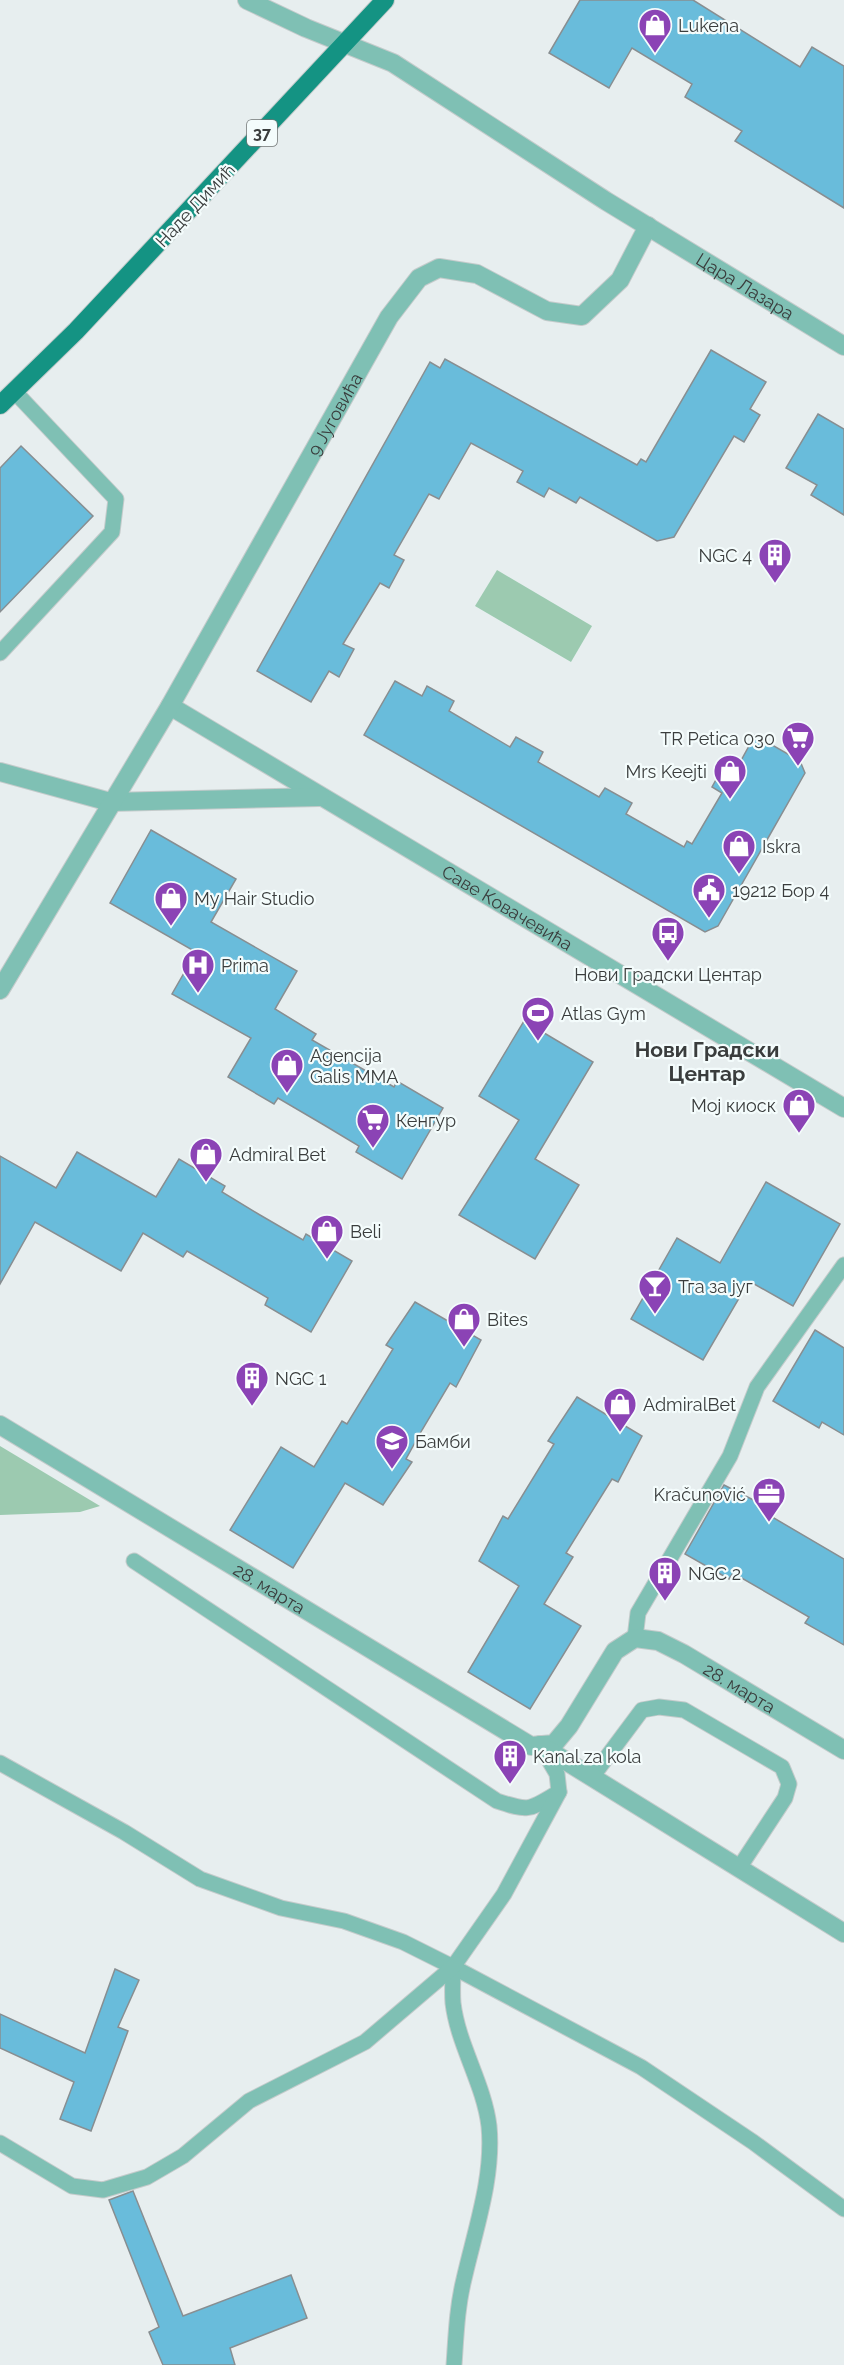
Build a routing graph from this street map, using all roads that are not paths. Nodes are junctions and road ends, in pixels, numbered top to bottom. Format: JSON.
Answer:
{"nodes":[{"id":1,"x":247,"y":0,"type":"edge"},
{"id":2,"x":385,"y":0,"type":"edge"},
{"id":3,"x":347,"y":42,"type":"junction"},
{"id":4,"x":648,"y":226,"type":"junction"},
{"id":5,"x":844,"y":346,"type":"edge"},
{"id":6,"x":14,"y":391,"type":"junction"},
{"id":7,"x":0,"y":405,"type":"edge"},
{"id":8,"x":0,"y":653,"type":"edge"},
{"id":9,"x":170,"y":706,"type":"junction"},
{"id":10,"x":0,"y":772,"type":"edge"},
{"id":11,"x":321,"y":797,"type":"junction"},
{"id":12,"x":110,"y":802,"type":"junction"},
{"id":13,"x":0,"y":990,"type":"edge"},
{"id":14,"x":844,"y":1108,"type":"edge"},
{"id":15,"x":844,"y":1265,"type":"edge"},
{"id":16,"x":0,"y":1425,"type":"edge"},
{"id":17,"x":134,"y":1561,"type":"dead end"},
{"id":18,"x":635,"y":1638,"type":"junction"},
{"id":19,"x":540,"y":1745,"type":"junction"},
{"id":20,"x":844,"y":1750,"type":"edge"},
{"id":21,"x":0,"y":1763,"type":"edge"},
{"id":22,"x":592,"y":1777,"type":"junction"},
{"id":23,"x":559,"y":1792,"type":"junction"},
{"id":24,"x":740,"y":1869,"type":"junction"},
{"id":25,"x":844,"y":1933,"type":"edge"},
{"id":26,"x":453,"y":1967,"type":"junction"},
{"id":27,"x":0,"y":2143,"type":"edge"},
{"id":28,"x":844,"y":2209,"type":"edge"},
{"id":29,"x":454,"y":2365,"type":"edge"}],
"edges":[{"from":1,"to":3,"type":"street","name":"Цара Лазара"},
{"from":2,"to":3,"type":"main road","name":"Наде Димић","number":"37"},
{"from":3,"to":4,"type":"street","name":"Цара Лазара"},
{"from":3,"to":6,"type":"main road","name":"Наде Димић","number":"37"},
{"from":4,"to":5,"type":"street","name":"Цара Лазара"},
{"from":4,"to":9,"type":"street","name":"9 Југовића"},
{"from":6,"to":7,"type":"main road","name":"Наде Димић","number":"37"},
{"from":6,"to":8,"type":"lane"},
{"from":9,"to":11,"type":"street","name":"Саве Ковачевића"},
{"from":9,"to":12,"type":"street","name":"9 Југовића"},
{"from":10,"to":12,"type":"street"},
{"from":11,"to":12,"type":"street"},
{"from":11,"to":14,"type":"street","name":"Саве Ковачевића"},
{"from":12,"to":13,"type":"street","name":"9 Југовића"},
{"from":15,"to":18,"type":"lane"},
{"from":16,"to":19,"type":"street","name":"28. марта"},
{"from":17,"to":23,"type":"lane"},
{"from":18,"to":19,"type":"street"},
{"from":18,"to":20,"type":"street","name":"28. марта"},
{"from":19,"to":22,"type":"street","name":"28. марта"},
{"from":19,"to":23,"type":"lane"},
{"from":21,"to":26,"type":"lane"},
{"from":22,"to":24,"type":"street","name":"28. марта"},
{"from":22,"to":24,"type":"lane"},
{"from":23,"to":26,"type":"lane"},
{"from":24,"to":25,"type":"street","name":"28. марта"},
{"from":26,"to":27,"type":"lane"},
{"from":26,"to":28,"type":"lane"},
{"from":26,"to":29,"type":"lane"}]}
